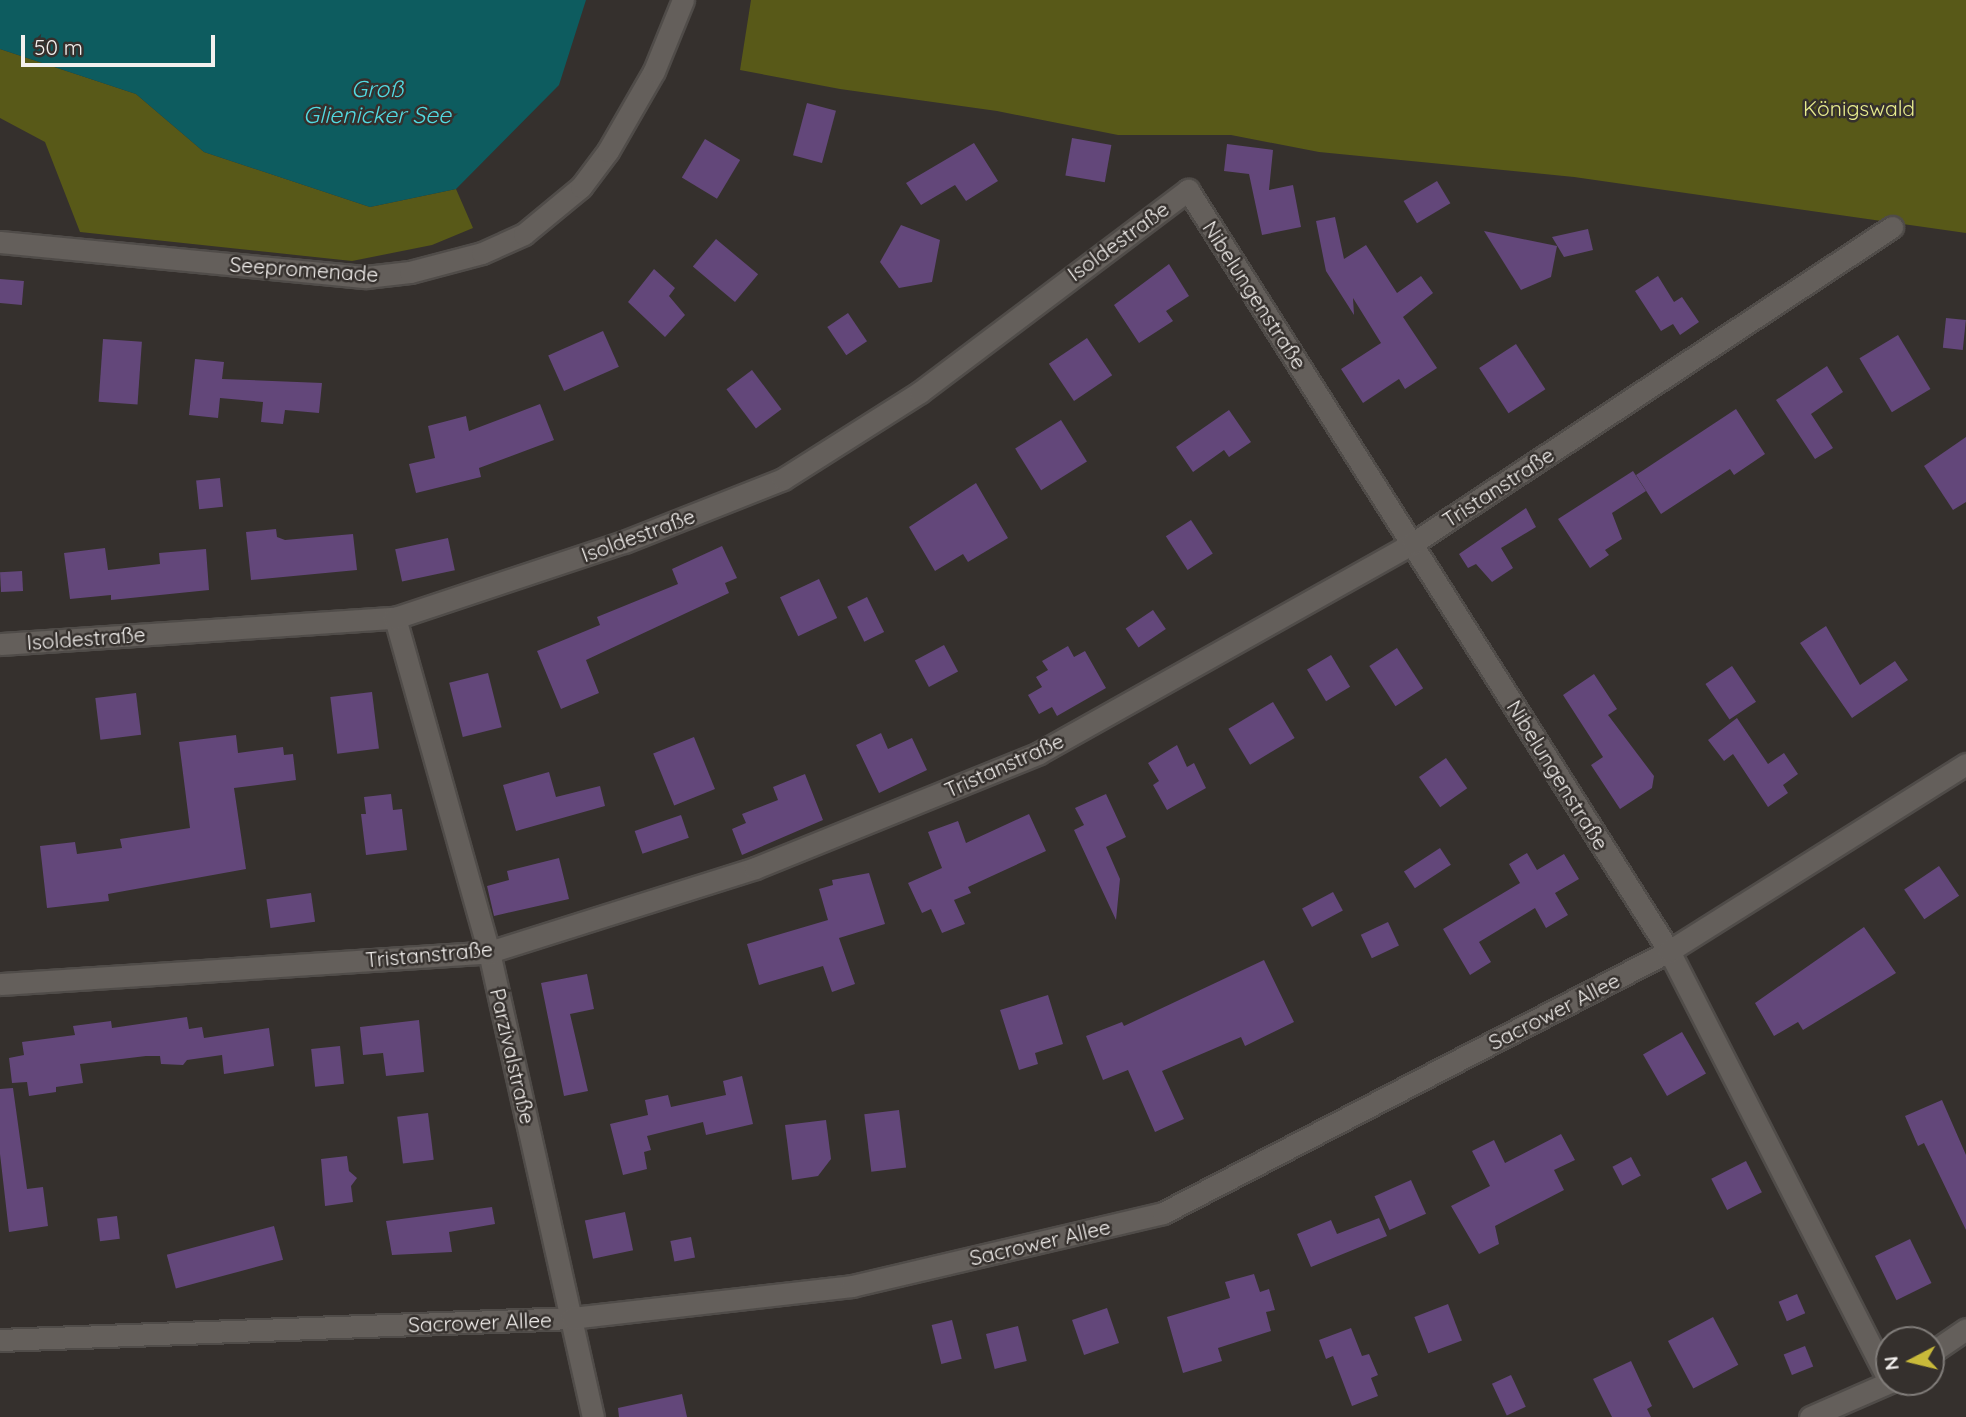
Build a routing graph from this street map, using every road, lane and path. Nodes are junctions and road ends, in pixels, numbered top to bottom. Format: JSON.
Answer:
{"nodes":[{"id":1,"x":683,"y":0,"type":"edge"},
{"id":2,"x":1188,"y":190,"type":"joint"},
{"id":3,"x":1892,"y":227,"type":"dead end"},
{"id":4,"x":0,"y":242,"type":"edge"},
{"id":5,"x":1413,"y":542,"type":"junction"},
{"id":6,"x":395,"y":618,"type":"junction"},
{"id":7,"x":0,"y":643,"type":"edge"},
{"id":8,"x":1966,"y":764,"type":"edge"},
{"id":9,"x":1669,"y":951,"type":"junction"},
{"id":10,"x":489,"y":952,"type":"junction"},
{"id":11,"x":0,"y":984,"type":"edge"},
{"id":12,"x":572,"y":1318,"type":"junction"},
{"id":13,"x":1966,"y":1329,"type":"edge"},
{"id":14,"x":0,"y":1340,"type":"edge"},
{"id":15,"x":1945,"y":1343,"type":"edge"},
{"id":16,"x":1875,"y":1355,"type":"edge"},
{"id":17,"x":1875,"y":1388,"type":"edge"},
{"id":18,"x":593,"y":1417,"type":"edge"},
{"id":19,"x":1810,"y":1417,"type":"edge"}],
"edges":[{"from":1,"to":4,"type":"street","name":"Seepromenade"},
{"from":2,"to":5,"type":"street","name":"Nibelungenstraße"},
{"from":2,"to":6,"type":"street","name":"Isoldestraße"},
{"from":3,"to":5,"type":"street","name":"Tristanstraße"},
{"from":5,"to":9,"type":"street","name":"Nibelungenstraße"},
{"from":5,"to":10,"type":"street","name":"Tristanstraße"},
{"from":6,"to":7,"type":"street","name":"Isoldestraße"},
{"from":6,"to":10,"type":"street","name":"Parzivalstraße"},
{"from":8,"to":9,"type":"street","name":"Sacrower Allee"},
{"from":9,"to":12,"type":"street","name":"Sacrower Allee"},
{"from":9,"to":16,"type":"street","name":"Nibelungenstraße"},
{"from":10,"to":11,"type":"street","name":"Tristanstraße"},
{"from":10,"to":12,"type":"street","name":"Parzivalstraße"},
{"from":12,"to":14,"type":"street","name":"Sacrower Allee"},
{"from":12,"to":18,"type":"street","name":"Parzivalstraße"},
{"from":13,"to":15,"type":"street"},
{"from":17,"to":19,"type":"street"}]}
